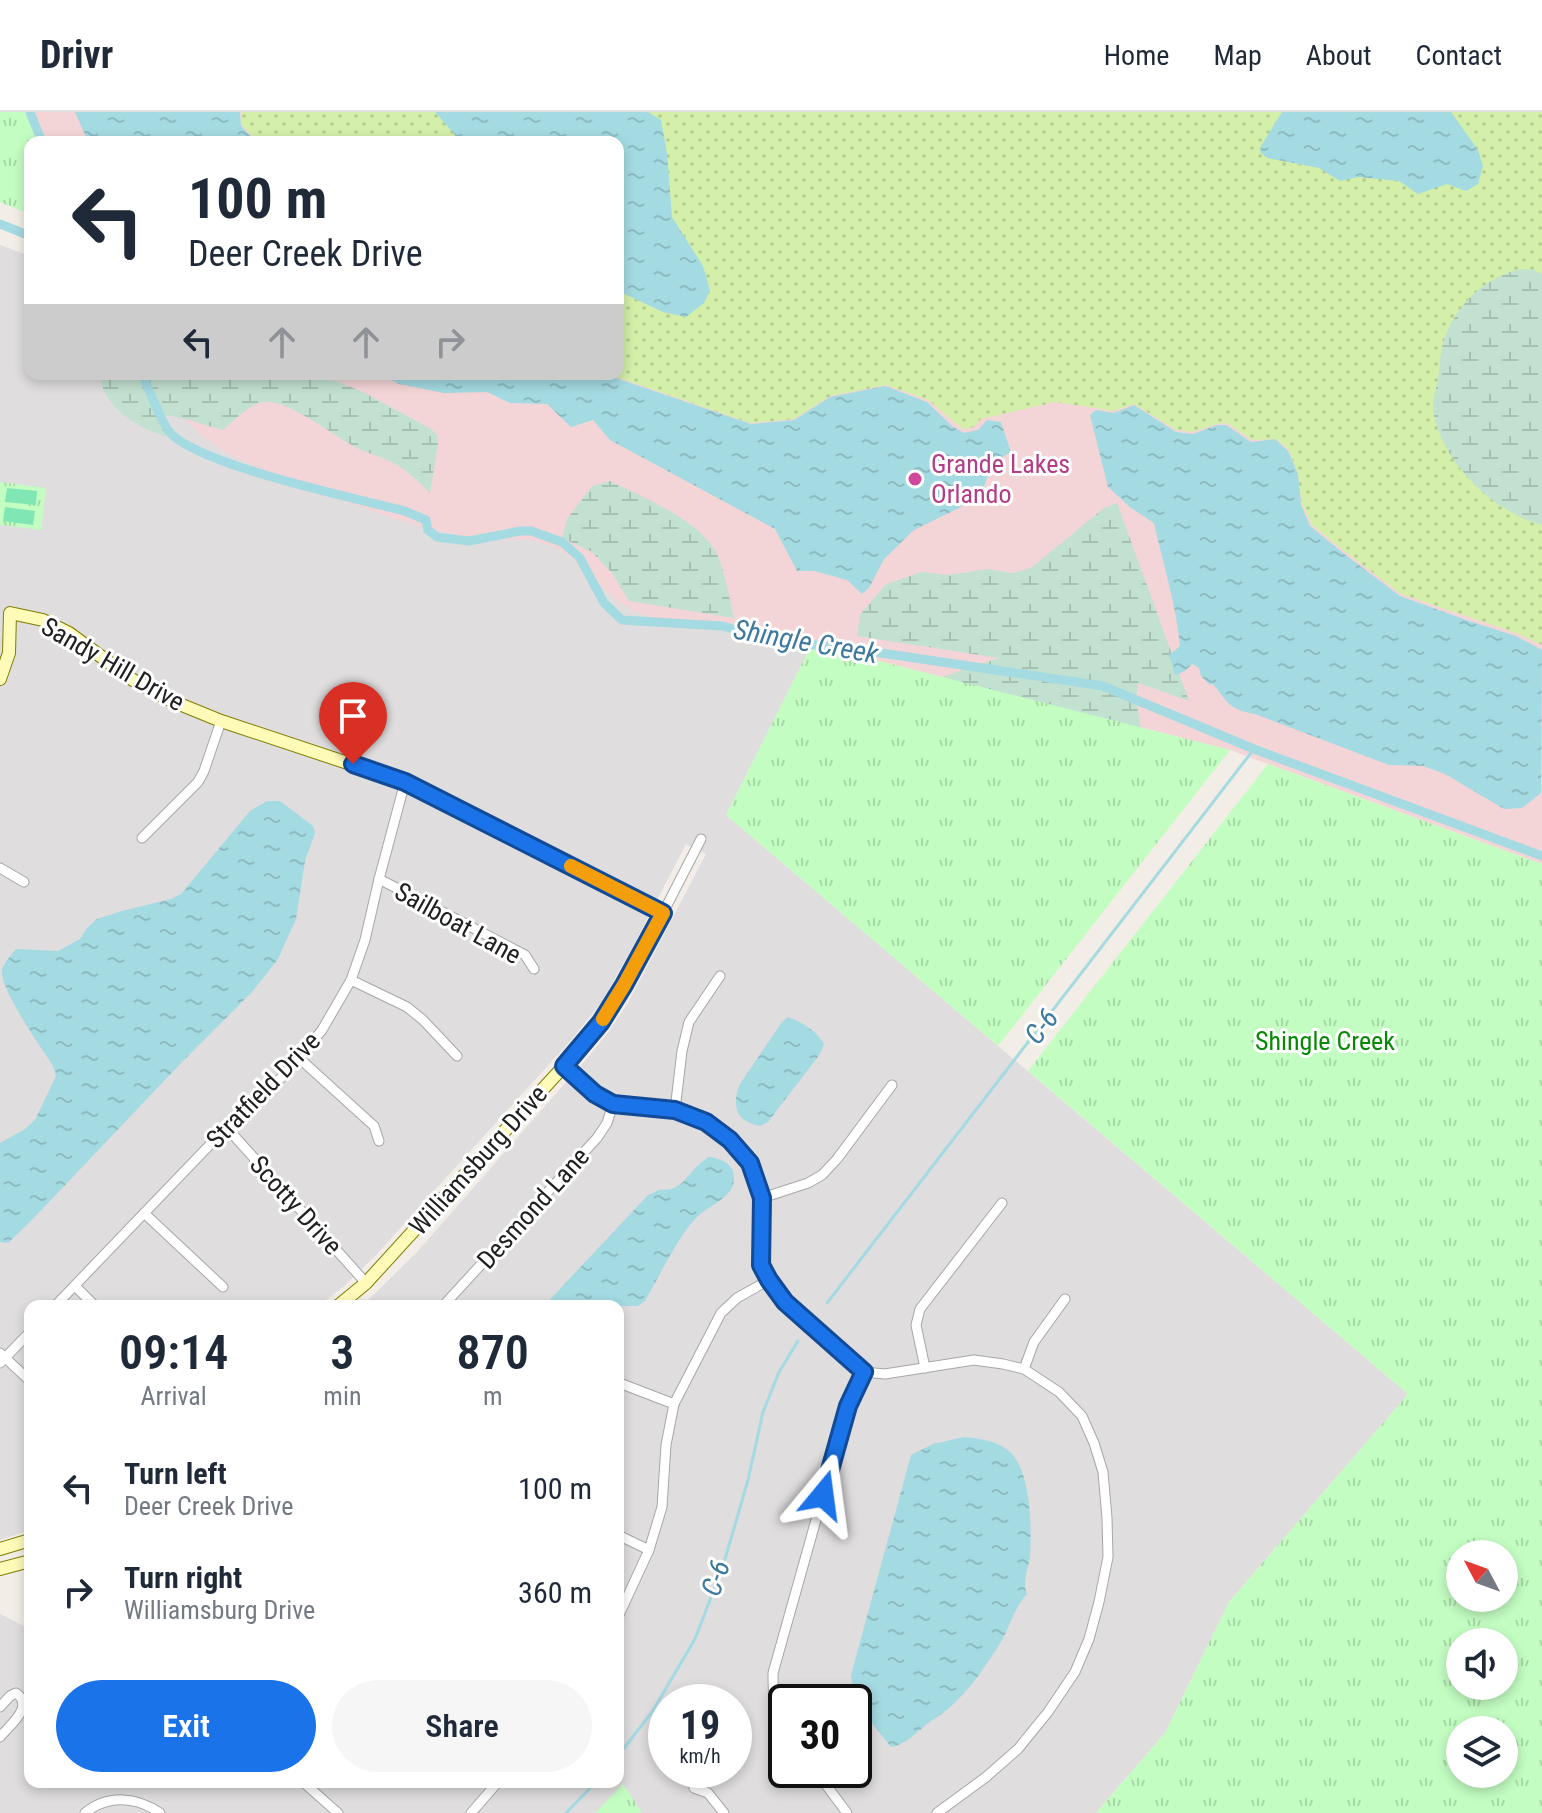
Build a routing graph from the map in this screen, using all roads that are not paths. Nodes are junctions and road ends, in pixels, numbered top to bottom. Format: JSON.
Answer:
{"nodes":[{"id":1,"x":5,"y":613,"type":"edge"},
{"id":2,"x":0,"y":679,"type":"edge"},
{"id":3,"x":221,"y":721,"type":"junction"},
{"id":4,"x":405,"y":782,"type":"junction"},
{"id":5,"x":142,"y":838,"type":"dead end"},
{"id":6,"x":701,"y":839,"type":"dead end"},
{"id":7,"x":0,"y":868,"type":"edge"},
{"id":8,"x":379,"y":879,"type":"junction"},
{"id":9,"x":24,"y":882,"type":"dead end"},
{"id":10,"x":663,"y":913,"type":"junction"},
{"id":11,"x":534,"y":969,"type":"dead end"},
{"id":12,"x":720,"y":976,"type":"dead end"},
{"id":13,"x":351,"y":980,"type":"junction"},
{"id":14,"x":457,"y":1056,"type":"dead end"},
{"id":15,"x":299,"y":1058,"type":"junction"},
{"id":16,"x":564,"y":1066,"type":"junction"},
{"id":17,"x":892,"y":1085,"type":"dead end"},
{"id":18,"x":613,"y":1104,"type":"junction"},
{"id":19,"x":675,"y":1110,"type":"junction"},
{"id":20,"x":227,"y":1128,"type":"junction"},
{"id":21,"x":379,"y":1141,"type":"dead end"},
{"id":22,"x":762,"y":1198,"type":"junction"},
{"id":23,"x":1002,"y":1203,"type":"dead end"},
{"id":24,"x":144,"y":1213,"type":"junction"},
{"id":25,"x":769,"y":1280,"type":"junction"},
{"id":26,"x":366,"y":1283,"type":"junction"},
{"id":27,"x":75,"y":1286,"type":"junction"},
{"id":28,"x":223,"y":1287,"type":"dead end"},
{"id":29,"x":1065,"y":1299,"type":"dead end"},
{"id":30,"x":61,"y":1300,"type":"edge"},
{"id":31,"x":89,"y":1300,"type":"edge"},
{"id":32,"x":345,"y":1300,"type":"edge"},
{"id":33,"x":448,"y":1300,"type":"edge"},
{"id":34,"x":24,"y":1338,"type":"edge"},
{"id":35,"x":2,"y":1358,"type":"edge"},
{"id":36,"x":925,"y":1368,"type":"junction"},
{"id":37,"x":1024,"y":1369,"type":"junction"},
{"id":38,"x":864,"y":1372,"type":"junction"},
{"id":39,"x":24,"y":1376,"type":"edge"},
{"id":40,"x":624,"y":1385,"type":"edge"},
{"id":41,"x":674,"y":1404,"type":"junction"},
{"id":42,"x":624,"y":1538,"type":"edge"},
{"id":43,"x":24,"y":1542,"type":"edge"},
{"id":44,"x":0,"y":1549,"type":"edge"},
{"id":45,"x":649,"y":1550,"type":"junction"},
{"id":46,"x":24,"y":1563,"type":"edge"},
{"id":47,"x":0,"y":1569,"type":"edge"},
{"id":48,"x":624,"y":1604,"type":"edge"},
{"id":49,"x":773,"y":1684,"type":"edge"},
{"id":50,"x":24,"y":1701,"type":"edge"},
{"id":51,"x":24,"y":1706,"type":"edge"},
{"id":52,"x":0,"y":1707,"type":"edge"},
{"id":53,"x":0,"y":1737,"type":"edge"},
{"id":54,"x":310,"y":1788,"type":"edge"},
{"id":55,"x":493,"y":1788,"type":"edge"},
{"id":56,"x":694,"y":1788,"type":"dead end"},
{"id":57,"x":828,"y":1788,"type":"edge"},
{"id":58,"x":85,"y":1813,"type":"edge"},
{"id":59,"x":160,"y":1813,"type":"edge"},
{"id":60,"x":338,"y":1813,"type":"edge"},
{"id":61,"x":471,"y":1813,"type":"edge"},
{"id":62,"x":724,"y":1813,"type":"edge"},
{"id":63,"x":847,"y":1813,"type":"edge"},
{"id":64,"x":937,"y":1813,"type":"edge"}],
"edges":[{"from":1,"to":2,"type":"street"},
{"from":1,"to":3,"type":"street","name":"Sandy Hill Drive"},
{"from":3,"to":4,"type":"street","name":"Sandy Hill Drive"},
{"from":3,"to":5,"type":"street"},
{"from":4,"to":8,"type":"street","name":"Stratfield Drive"},
{"from":4,"to":10,"type":"street","name":"Sandy Hill Drive"},
{"from":6,"to":10,"type":"street","name":"Williamsburg Drive"},
{"from":7,"to":9,"type":"street"},
{"from":8,"to":11,"type":"street","name":"Sailboat Lane"},
{"from":8,"to":13,"type":"street","name":"Stratfield Drive"},
{"from":10,"to":16,"type":"street","name":"Williamsburg Drive"},
{"from":12,"to":19,"type":"street"},
{"from":13,"to":14,"type":"street"},
{"from":13,"to":15,"type":"street","name":"Stratfield Drive"},
{"from":15,"to":20,"type":"street","name":"Stratfield Drive"},
{"from":15,"to":21,"type":"street"},
{"from":16,"to":18,"type":"street"},
{"from":16,"to":26,"type":"street","name":"Williamsburg Drive"},
{"from":17,"to":22,"type":"street"},
{"from":18,"to":19,"type":"street"},
{"from":18,"to":33,"type":"street","name":"Desmond Lane"},
{"from":19,"to":22,"type":"street"},
{"from":20,"to":24,"type":"street","name":"Stratfield Drive"},
{"from":20,"to":26,"type":"street","name":"Scotty Drive"},
{"from":22,"to":25,"type":"street"},
{"from":23,"to":36,"type":"street"},
{"from":24,"to":27,"type":"street","name":"Stratfield Drive"},
{"from":24,"to":28,"type":"street"},
{"from":25,"to":38,"type":"street"},
{"from":25,"to":41,"type":"street"},
{"from":26,"to":32,"type":"street","name":"Williamsburg Drive"},
{"from":27,"to":30,"type":"street","name":"Stratfield Drive"},
{"from":27,"to":31,"type":"street"},
{"from":29,"to":37,"type":"street"},
{"from":34,"to":35,"type":"street"},
{"from":35,"to":39,"type":"street"},
{"from":36,"to":37,"type":"street"},
{"from":36,"to":38,"type":"street"},
{"from":37,"to":64,"type":"street"},
{"from":38,"to":49,"type":"street"},
{"from":40,"to":41,"type":"street"},
{"from":41,"to":45,"type":"street"},
{"from":42,"to":45,"type":"street"},
{"from":43,"to":44,"type":"street"},
{"from":45,"to":48,"type":"street"},
{"from":46,"to":47,"type":"street"},
{"from":50,"to":52,"type":"street"},
{"from":51,"to":53,"type":"street"},
{"from":54,"to":60,"type":"street"},
{"from":55,"to":61,"type":"street"},
{"from":56,"to":62,"type":"street"},
{"from":57,"to":63,"type":"street"},
{"from":58,"to":59,"type":"street"}]}
